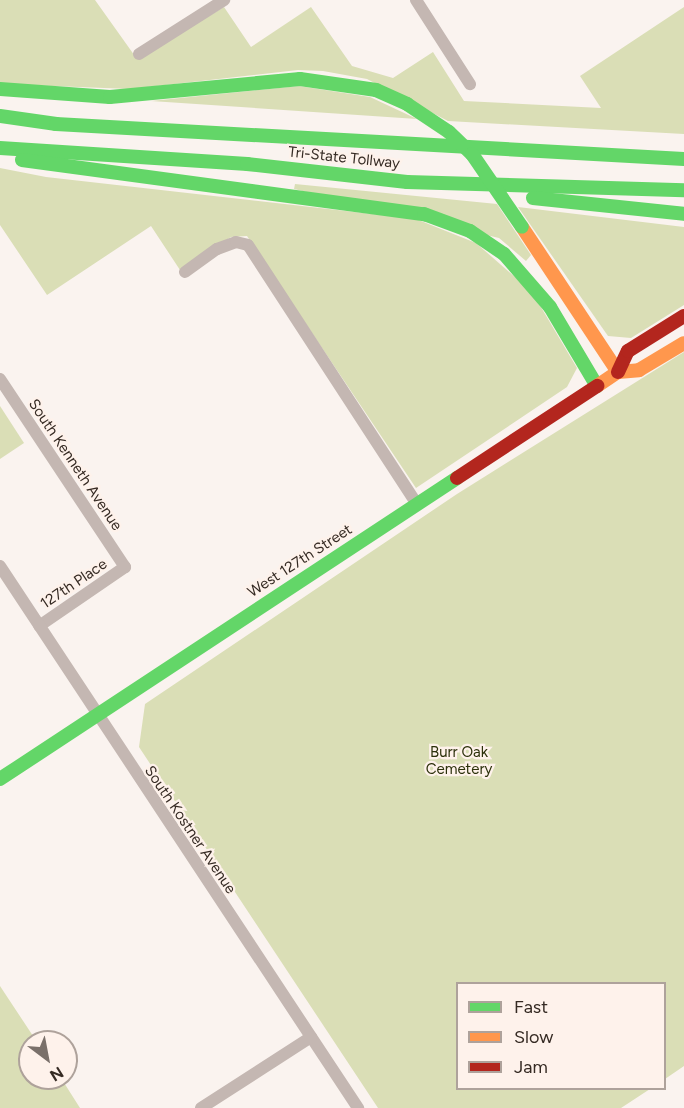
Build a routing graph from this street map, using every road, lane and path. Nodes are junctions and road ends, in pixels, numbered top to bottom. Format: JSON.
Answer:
{"nodes":[{"id":1,"x":224,"y":0,"type":"edge"},
{"id":2,"x":416,"y":0,"type":"edge"},
{"id":3,"x":140,"y":54,"type":"dead end"},
{"id":4,"x":470,"y":84,"type":"dead end"},
{"id":5,"x":0,"y":89,"type":"edge"},
{"id":6,"x":0,"y":116,"type":"edge"},
{"id":7,"x":0,"y":148,"type":"edge"},
{"id":8,"x":684,"y":159,"type":"edge"},
{"id":9,"x":407,"y":182,"type":"junction"},
{"id":10,"x":684,"y":189,"type":"edge"},
{"id":11,"x":684,"y":214,"type":"edge"},
{"id":12,"x":185,"y":272,"type":"dead end"},
{"id":13,"x":684,"y":316,"type":"edge"},
{"id":14,"x":684,"y":343,"type":"edge"},
{"id":15,"x":618,"y":372,"type":"junction"},
{"id":16,"x":0,"y":379,"type":"edge"},
{"id":17,"x":597,"y":386,"type":"junction"},
{"id":18,"x":417,"y":504,"type":"junction"},
{"id":19,"x":0,"y":566,"type":"edge"},
{"id":20,"x":125,"y":567,"type":"joint"},
{"id":21,"x":39,"y":626,"type":"junction"},
{"id":22,"x":95,"y":715,"type":"junction"},
{"id":23,"x":0,"y":779,"type":"edge"},
{"id":24,"x":310,"y":1037,"type":"junction"},
{"id":25,"x":201,"y":1108,"type":"edge"},
{"id":26,"x":358,"y":1108,"type":"edge"}],
"edges":[{"from":1,"to":3,"type":"street"},
{"from":2,"to":4,"type":"street"},
{"from":5,"to":15,"type":"main road","bridge":true},
{"from":6,"to":8,"type":"main road","name":"Tri-State Tollway"},
{"from":7,"to":9,"type":"main road","name":"Tri-State Tollway"},
{"from":7,"to":17,"type":"main road"},
{"from":9,"to":10,"type":"main road","name":"Tri-State Tollway"},
{"from":9,"to":11,"type":"main road"},
{"from":12,"to":18,"type":"street"},
{"from":13,"to":15,"type":"main road","name":"West 127th Street"},
{"from":14,"to":15,"type":"main road","name":"West 127th Street"},
{"from":15,"to":17,"type":"main road","name":"West 127th Street"},
{"from":16,"to":20,"type":"street","name":"South Kenneth Avenue"},
{"from":17,"to":18,"type":"main road","name":"West 127th Street"},
{"from":18,"to":22,"type":"main road","name":"West 127th Street"},
{"from":19,"to":21,"type":"street","name":"South Kostner Avenue"},
{"from":20,"to":21,"type":"street","name":"127th Place"},
{"from":21,"to":22,"type":"street","name":"South Kostner Avenue"},
{"from":22,"to":23,"type":"main road","name":"West 127th Street"},
{"from":22,"to":24,"type":"street","name":"South Kostner Avenue"},
{"from":24,"to":25,"type":"street"},
{"from":24,"to":26,"type":"street","name":"South Kostner Avenue"}]}
